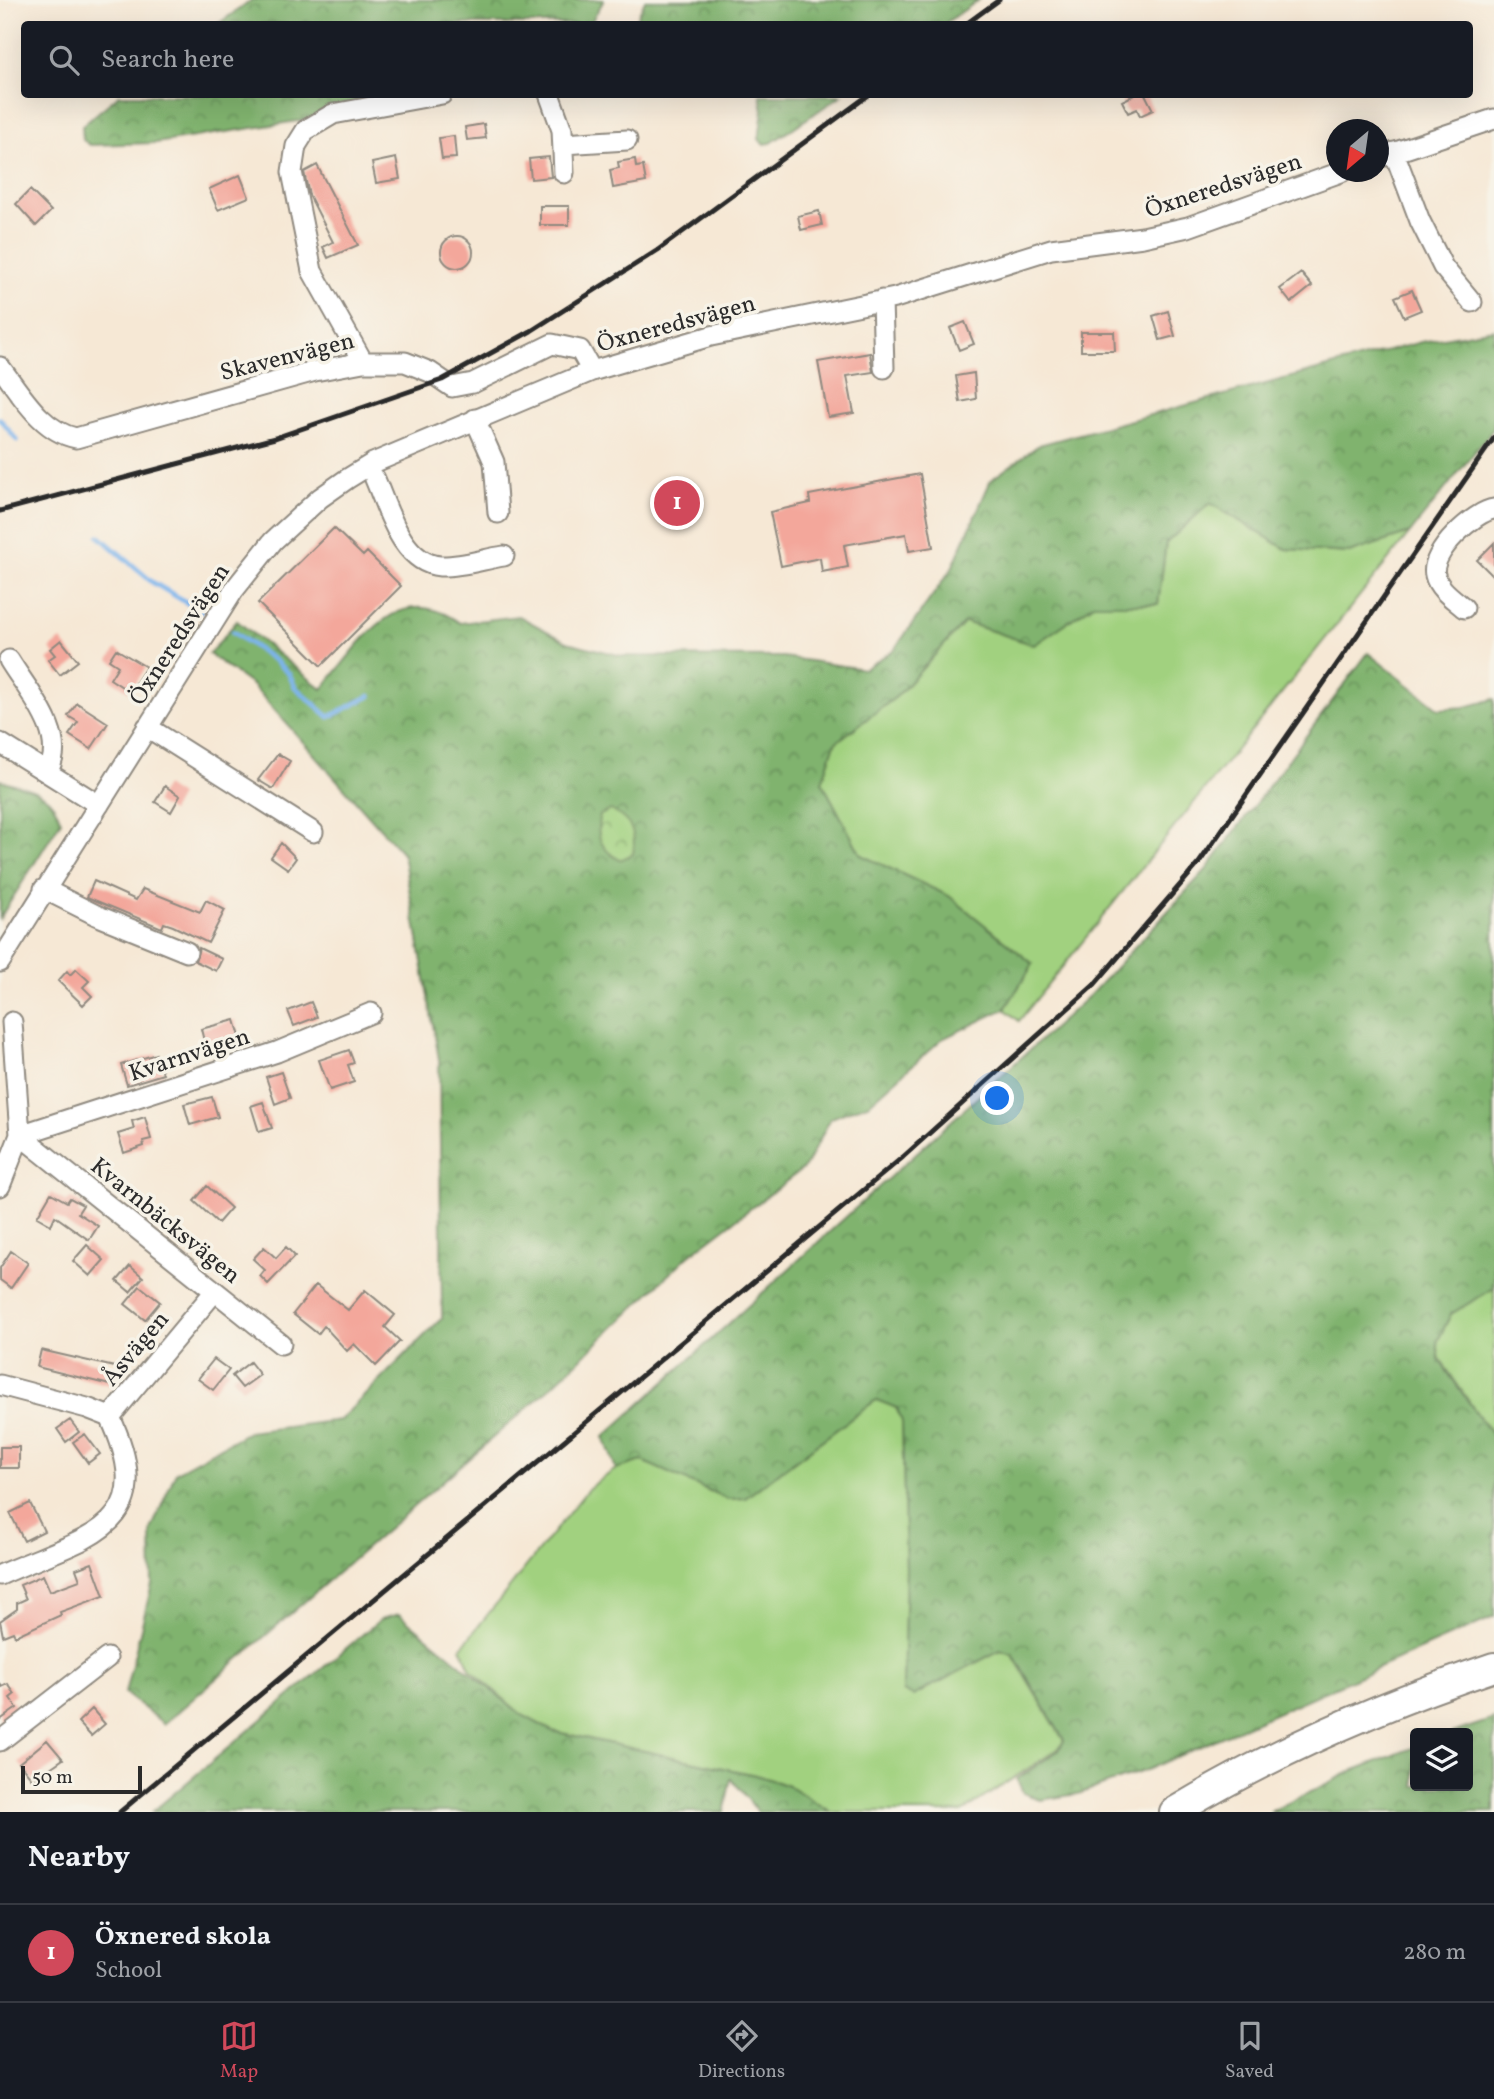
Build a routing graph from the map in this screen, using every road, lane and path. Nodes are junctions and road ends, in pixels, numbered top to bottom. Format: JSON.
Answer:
{"nodes":[{"id":1,"x":420,"y":98,"type":"edge"},
{"id":2,"x":551,"y":98,"type":"edge"},
{"id":3,"x":1494,"y":119,"type":"edge"},
{"id":4,"x":627,"y":140,"type":"dead end"},
{"id":5,"x":563,"y":144,"type":"junction"},
{"id":6,"x":1389,"y":154,"type":"edge"},
{"id":7,"x":1389,"y":161,"type":"edge"},
{"id":8,"x":564,"y":173,"type":"dead end"},
{"id":9,"x":1326,"y":177,"type":"edge"},
{"id":10,"x":882,"y":300,"type":"junction"},
{"id":11,"x":1472,"y":302,"type":"dead end"},
{"id":12,"x":363,"y":362,"type":"junction"},
{"id":13,"x":0,"y":367,"type":"edge"},
{"id":14,"x":884,"y":368,"type":"dead end"},
{"id":15,"x":592,"y":371,"type":"junction"},
{"id":16,"x":475,"y":419,"type":"junction"},
{"id":17,"x":375,"y":479,"type":"dead end"},
{"id":18,"x":1494,"y":509,"type":"edge"},
{"id":19,"x":498,"y":513,"type":"dead end"},
{"id":20,"x":504,"y":556,"type":"dead end"},
{"id":21,"x":1464,"y":608,"type":"dead end"},
{"id":22,"x":9,"y":660,"type":"dead end"},
{"id":23,"x":147,"y":727,"type":"junction"},
{"id":24,"x":0,"y":743,"type":"edge"},
{"id":25,"x":0,"y":759,"type":"edge"},
{"id":26,"x":27,"y":760,"type":"junction"},
{"id":27,"x":47,"y":772,"type":"junction"},
{"id":28,"x":99,"y":805,"type":"junction"},
{"id":29,"x":313,"y":832,"type":"dead end"},
{"id":30,"x":44,"y":889,"type":"junction"},
{"id":31,"x":187,"y":952,"type":"dead end"},
{"id":32,"x":0,"y":962,"type":"edge"},
{"id":33,"x":371,"y":1013,"type":"dead end"},
{"id":34,"x":12,"y":1022,"type":"dead end"},
{"id":35,"x":20,"y":1135,"type":"junction"},
{"id":36,"x":0,"y":1186,"type":"edge"},
{"id":37,"x":215,"y":1291,"type":"junction"},
{"id":38,"x":281,"y":1344,"type":"dead end"},
{"id":39,"x":0,"y":1385,"type":"edge"},
{"id":40,"x":110,"y":1417,"type":"junction"},
{"id":41,"x":0,"y":1575,"type":"edge"},
{"id":42,"x":107,"y":1658,"type":"dead end"},
{"id":43,"x":1494,"y":1667,"type":"edge"},
{"id":44,"x":1494,"y":1683,"type":"edge"},
{"id":45,"x":0,"y":1741,"type":"edge"},
{"id":46,"x":1174,"y":1812,"type":"edge"},
{"id":47,"x":1206,"y":1812,"type":"edge"}],
"edges":[{"from":1,"to":12,"type":"street"},
{"from":2,"to":5,"type":"street"},
{"from":3,"to":6,"type":"street"},
{"from":4,"to":5,"type":"street"},
{"from":5,"to":8,"type":"street"},
{"from":7,"to":11,"type":"street"},
{"from":9,"to":10,"type":"street","name":"Öxneredsvägen"},
{"from":10,"to":14,"type":"street"},
{"from":10,"to":15,"type":"street","name":"Öxneredsvägen"},
{"from":12,"to":13,"type":"street","name":"Skavenvägen"},
{"from":12,"to":15,"type":"street","name":"Skavenvägen"},
{"from":15,"to":16,"type":"street","name":"Öxneredsvägen"},
{"from":16,"to":19,"type":"street"},
{"from":16,"to":23,"type":"street","name":"Öxneredsvägen"},
{"from":17,"to":20,"type":"street"},
{"from":18,"to":21,"type":"street"},
{"from":22,"to":27,"type":"street"},
{"from":23,"to":28,"type":"street","name":"Öxneredsvägen"},
{"from":23,"to":29,"type":"street","name":"Öxneredsvägen"},
{"from":24,"to":26,"type":"street"},
{"from":25,"to":26,"type":"street"},
{"from":26,"to":27,"type":"street"},
{"from":27,"to":28,"type":"street"},
{"from":28,"to":30,"type":"street","name":"Öxneredsvägen"},
{"from":30,"to":31,"type":"street"},
{"from":30,"to":32,"type":"street","name":"Öxneredsvägen"},
{"from":33,"to":35,"type":"street","name":"Kvarnvägen"},
{"from":34,"to":35,"type":"street"},
{"from":35,"to":36,"type":"street"},
{"from":35,"to":37,"type":"street","name":"Kvarnbäcksvägen"},
{"from":37,"to":38,"type":"street","name":"Kvarnbäcksvägen"},
{"from":37,"to":40,"type":"street","name":"Åsvägen"},
{"from":39,"to":40,"type":"street"},
{"from":40,"to":41,"type":"street","name":"Åsvägen"},
{"from":42,"to":45,"type":"street"},
{"from":43,"to":46,"type":"highway"},
{"from":44,"to":47,"type":"highway"}]}
